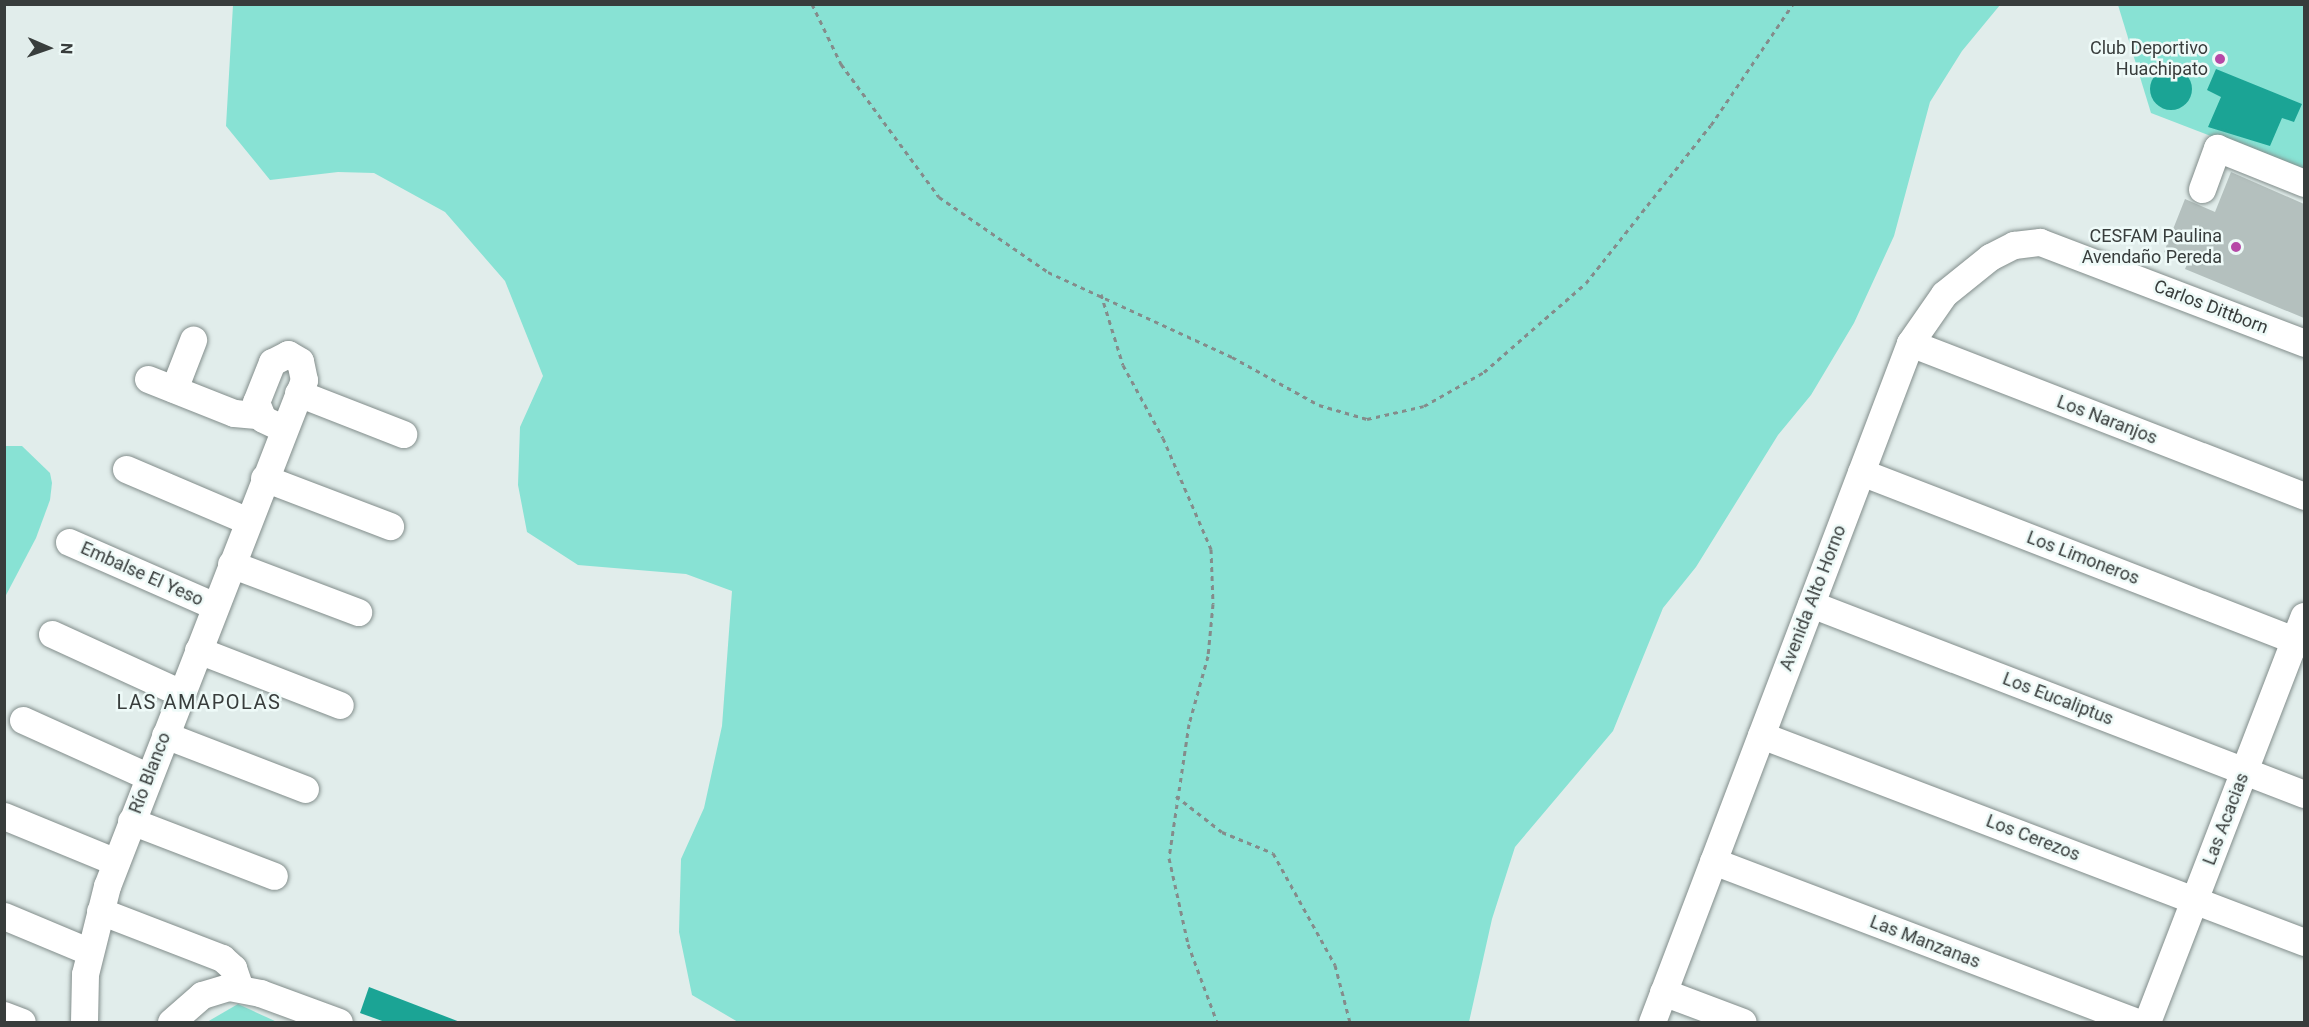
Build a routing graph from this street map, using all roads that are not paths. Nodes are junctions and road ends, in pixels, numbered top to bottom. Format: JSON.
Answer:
{"nodes":[{"id":1,"x":2304,"y":183,"type":"edge"},
{"id":2,"x":2202,"y":189,"type":"dead end"},
{"id":3,"x":2050,"y":244,"type":"joint"},
{"id":4,"x":193,"y":340,"type":"dead end"},
{"id":5,"x":1910,"y":343,"type":"junction"},
{"id":6,"x":2304,"y":343,"type":"edge"},
{"id":7,"x":148,"y":379,"type":"dead end"},
{"id":8,"x":174,"y":389,"type":"junction"},
{"id":9,"x":298,"y":393,"type":"junction"},
{"id":10,"x":259,"y":416,"type":"junction"},
{"id":11,"x":284,"y":429,"type":"junction"},
{"id":12,"x":403,"y":434,"type":"dead end"},
{"id":13,"x":126,"y":469,"type":"dead end"},
{"id":14,"x":1861,"y":472,"type":"junction"},
{"id":15,"x":264,"y":478,"type":"junction"},
{"id":16,"x":2304,"y":496,"type":"edge"},
{"id":17,"x":248,"y":521,"type":"junction"},
{"id":18,"x":390,"y":526,"type":"dead end"},
{"id":19,"x":69,"y":542,"type":"dead end"},
{"id":20,"x":231,"y":564,"type":"junction"},
{"id":21,"x":1811,"y":604,"type":"junction"},
{"id":22,"x":215,"y":606,"type":"junction"},
{"id":23,"x":358,"y":612,"type":"dead end"},
{"id":24,"x":2301,"y":633,"type":"edge"},
{"id":25,"x":52,"y":634,"type":"dead end"},
{"id":26,"x":198,"y":650,"type":"junction"},
{"id":27,"x":181,"y":693,"type":"junction"},
{"id":28,"x":340,"y":705,"type":"dead end"},
{"id":29,"x":23,"y":720,"type":"dead end"},
{"id":30,"x":165,"y":735,"type":"junction"},
{"id":31,"x":1761,"y":735,"type":"junction"},
{"id":32,"x":2245,"y":771,"type":"junction"},
{"id":33,"x":149,"y":777,"type":"junction"},
{"id":34,"x":305,"y":789,"type":"dead end"},
{"id":35,"x":2304,"y":794,"type":"edge"},
{"id":36,"x":4,"y":816,"type":"edge"},
{"id":37,"x":131,"y":821,"type":"junction"},
{"id":38,"x":1713,"y":861,"type":"junction"},
{"id":39,"x":116,"y":862,"type":"junction"},
{"id":40,"x":274,"y":876,"type":"dead end"},
{"id":41,"x":2195,"y":900,"type":"junction"},
{"id":42,"x":100,"y":910,"type":"junction"},
{"id":43,"x":4,"y":916,"type":"edge"},
{"id":44,"x":2304,"y":942,"type":"edge"},
{"id":45,"x":90,"y":952,"type":"junction"},
{"id":46,"x":240,"y":988,"type":"junction"},
{"id":47,"x":1663,"y":992,"type":"junction"},
{"id":48,"x":4,"y":1015,"type":"edge"},
{"id":49,"x":326,"y":1020,"type":"edge"},
{"id":50,"x":22,"y":1023,"type":"edge"},
{"id":51,"x":84,"y":1023,"type":"edge"},
{"id":52,"x":171,"y":1023,"type":"edge"},
{"id":53,"x":1652,"y":1023,"type":"edge"},
{"id":54,"x":1743,"y":1023,"type":"edge"},
{"id":55,"x":2136,"y":1023,"type":"edge"},
{"id":56,"x":2148,"y":1023,"type":"edge"}],
"edges":[{"from":1,"to":2,"type":"street"},
{"from":3,"to":5,"type":"street","name":"Avenida Alto Horno"},
{"from":3,"to":6,"type":"street","name":"Carlos Dittborn"},
{"from":4,"to":8,"type":"street"},
{"from":5,"to":14,"type":"street","name":"Avenida Alto Horno"},
{"from":5,"to":16,"type":"street","name":"Los Naranjos"},
{"from":7,"to":8,"type":"street"},
{"from":8,"to":10,"type":"street"},
{"from":9,"to":10,"type":"street","name":"Río Blanco"},
{"from":9,"to":11,"type":"street","name":"Río Blanco"},
{"from":9,"to":12,"type":"street"},
{"from":10,"to":11,"type":"street"},
{"from":11,"to":15,"type":"street","name":"Río Blanco"},
{"from":13,"to":17,"type":"street"},
{"from":14,"to":21,"type":"street","name":"Avenida Alto Horno"},
{"from":14,"to":24,"type":"street","name":"Los Limoneros"},
{"from":15,"to":17,"type":"street","name":"Río Blanco"},
{"from":15,"to":18,"type":"street"},
{"from":17,"to":20,"type":"street","name":"Río Blanco"},
{"from":19,"to":22,"type":"street","name":"Embalse El Yeso"},
{"from":20,"to":22,"type":"street","name":"Río Blanco"},
{"from":20,"to":23,"type":"street"},
{"from":21,"to":31,"type":"street","name":"Avenida Alto Horno"},
{"from":21,"to":32,"type":"street","name":"Los Eucaliptus"},
{"from":22,"to":26,"type":"street","name":"Río Blanco"},
{"from":24,"to":32,"type":"street","name":"Las Acacias"},
{"from":25,"to":27,"type":"street"},
{"from":26,"to":27,"type":"street","name":"Río Blanco"},
{"from":26,"to":28,"type":"street"},
{"from":27,"to":30,"type":"street","name":"Río Blanco"},
{"from":29,"to":33,"type":"street"},
{"from":30,"to":33,"type":"street","name":"Río Blanco"},
{"from":30,"to":34,"type":"street"},
{"from":31,"to":38,"type":"street","name":"Avenida Alto Horno"},
{"from":31,"to":41,"type":"street","name":"Los Cerezos"},
{"from":32,"to":35,"type":"street","name":"Los Eucaliptus"},
{"from":32,"to":41,"type":"street","name":"Las Acacias"},
{"from":33,"to":37,"type":"street","name":"Río Blanco"},
{"from":36,"to":39,"type":"street"},
{"from":37,"to":39,"type":"street","name":"Río Blanco"},
{"from":37,"to":40,"type":"street"},
{"from":38,"to":47,"type":"street","name":"Avenida Alto Horno"},
{"from":38,"to":55,"type":"street","name":"Las Manzanas"},
{"from":39,"to":42,"type":"street","name":"Río Blanco"},
{"from":41,"to":44,"type":"street","name":"Los Cerezos"},
{"from":41,"to":56,"type":"street","name":"Las Acacias"},
{"from":42,"to":45,"type":"street","name":"Río Blanco"},
{"from":42,"to":46,"type":"street"},
{"from":43,"to":45,"type":"street"},
{"from":45,"to":51,"type":"street","name":"Río Blanco"},
{"from":46,"to":49,"type":"street"},
{"from":46,"to":52,"type":"street"},
{"from":47,"to":53,"type":"street","name":"Avenida Alto Horno"},
{"from":47,"to":54,"type":"street"},
{"from":48,"to":50,"type":"street"}]}
